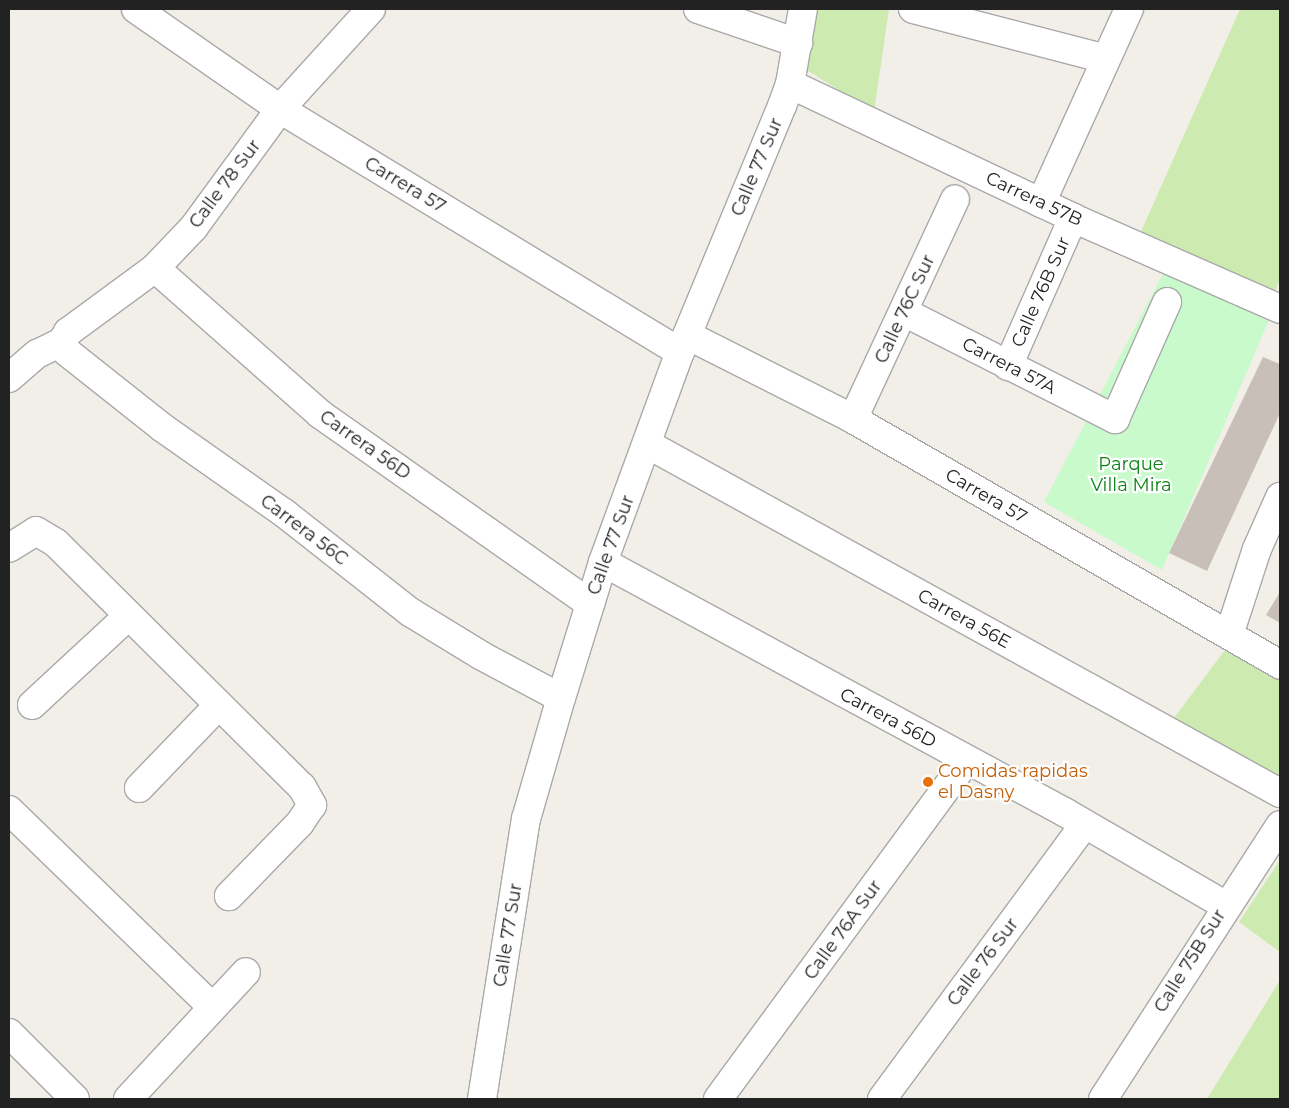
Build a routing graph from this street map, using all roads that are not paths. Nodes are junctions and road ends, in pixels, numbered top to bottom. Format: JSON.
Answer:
{"nodes":[{"id":1,"x":136,"y":9,"type":"edge"},
{"id":2,"x":371,"y":9,"type":"edge"},
{"id":3,"x":698,"y":9,"type":"edge"},
{"id":4,"x":803,"y":9,"type":"edge"},
{"id":5,"x":913,"y":9,"type":"edge"},
{"id":6,"x":1129,"y":9,"type":"edge"},
{"id":7,"x":798,"y":43,"type":"junction"},
{"id":8,"x":1106,"y":59,"type":"junction"},
{"id":9,"x":790,"y":84,"type":"junction"},
{"id":10,"x":280,"y":110,"type":"junction"},
{"id":11,"x":955,"y":199,"type":"dead end"},
{"id":12,"x":1041,"y":203,"type":"junction"},
{"id":13,"x":1073,"y":218,"type":"junction"},
{"id":14,"x":155,"y":268,"type":"junction"},
{"id":15,"x":1167,"y":302,"type":"dead end"},
{"id":16,"x":1280,"y":309,"type":"edge"},
{"id":17,"x":904,"y":312,"type":"junction"},
{"id":18,"x":62,"y":342,"type":"junction"},
{"id":19,"x":683,"y":344,"type":"junction"},
{"id":20,"x":1008,"y":366,"type":"junction"},
{"id":21,"x":9,"y":378,"type":"edge"},
{"id":22,"x":854,"y":419,"type":"junction"},
{"id":23,"x":649,"y":445,"type":"junction"},
{"id":24,"x":1280,"y":496,"type":"edge"},
{"id":25,"x":9,"y":548,"type":"edge"},
{"id":26,"x":603,"y":562,"type":"junction"},
{"id":27,"x":590,"y":604,"type":"junction"},
{"id":28,"x":128,"y":616,"type":"junction"},
{"id":29,"x":1229,"y":635,"type":"junction"},
{"id":30,"x":1280,"y":665,"type":"edge"},
{"id":31,"x":561,"y":698,"type":"junction"},
{"id":32,"x":32,"y":705,"type":"dead end"},
{"id":33,"x":219,"y":705,"type":"junction"},
{"id":34,"x":966,"y":760,"type":"junction"},
{"id":35,"x":139,"y":788,"type":"dead end"},
{"id":36,"x":1280,"y":793,"type":"edge"},
{"id":37,"x":9,"y":810,"type":"edge"},
{"id":38,"x":1084,"y":825,"type":"junction"},
{"id":39,"x":1280,"y":825,"type":"edge"},
{"id":40,"x":229,"y":896,"type":"dead end"},
{"id":41,"x":1225,"y":905,"type":"junction"},
{"id":42,"x":246,"y":972,"type":"dead end"},
{"id":43,"x":212,"y":1007,"type":"junction"},
{"id":44,"x":9,"y":1033,"type":"edge"},
{"id":45,"x":75,"y":1099,"type":"edge"},
{"id":46,"x":128,"y":1099,"type":"edge"},
{"id":47,"x":482,"y":1099,"type":"edge"},
{"id":48,"x":718,"y":1099,"type":"edge"},
{"id":49,"x":882,"y":1099,"type":"edge"},
{"id":50,"x":1103,"y":1099,"type":"edge"}],
"edges":[{"from":1,"to":10,"type":"street","name":"Carrera 57"},
{"from":2,"to":10,"type":"street","name":"Calle 78 Sur"},
{"from":3,"to":7,"type":"street"},
{"from":4,"to":7,"type":"street","name":"Calle 77 Sur"},
{"from":5,"to":8,"type":"street"},
{"from":6,"to":8,"type":"street"},
{"from":7,"to":9,"type":"street","name":"Calle 77 Sur"},
{"from":8,"to":12,"type":"street"},
{"from":9,"to":12,"type":"street","name":"Carrera 57B"},
{"from":9,"to":19,"type":"street","name":"Calle 77 Sur"},
{"from":10,"to":14,"type":"street","name":"Calle 78 Sur"},
{"from":10,"to":19,"type":"street","name":"Carrera 57"},
{"from":11,"to":17,"type":"street","name":"Calle 76C Sur"},
{"from":12,"to":13,"type":"street","name":"Carrera 57B"},
{"from":13,"to":16,"type":"street","name":"Carrera 57B"},
{"from":13,"to":20,"type":"street","name":"Calle 76B Sur"},
{"from":14,"to":18,"type":"street","name":"Calle 78 Sur"},
{"from":14,"to":27,"type":"street","name":"Carrera 56D"},
{"from":15,"to":20,"type":"street","name":"Carrera 57A"},
{"from":17,"to":20,"type":"street","name":"Carrera 57A"},
{"from":17,"to":22,"type":"street","name":"Calle 76C Sur"},
{"from":18,"to":21,"type":"street"},
{"from":18,"to":31,"type":"street","name":"Carrera 56C"},
{"from":19,"to":22,"type":"street","name":"Carrera 57"},
{"from":19,"to":23,"type":"street","name":"Calle 77 Sur"},
{"from":22,"to":29,"type":"street","name":"Carrera 57"},
{"from":23,"to":26,"type":"street","name":"Calle 77 Sur"},
{"from":23,"to":36,"type":"street","name":"Carrera 56E"},
{"from":24,"to":29,"type":"street"},
{"from":25,"to":28,"type":"street"},
{"from":26,"to":27,"type":"street","name":"Calle 77 Sur"},
{"from":26,"to":34,"type":"street","name":"Carrera 56D"},
{"from":27,"to":31,"type":"street","name":"Calle 77 Sur"},
{"from":28,"to":32,"type":"street"},
{"from":28,"to":33,"type":"street"},
{"from":29,"to":30,"type":"street","name":"Carrera 57"},
{"from":31,"to":47,"type":"street","name":"Calle 77 Sur"},
{"from":33,"to":35,"type":"street"},
{"from":33,"to":40,"type":"street"},
{"from":34,"to":38,"type":"street","name":"Carrera 56D"},
{"from":34,"to":48,"type":"street","name":"Calle 76A Sur"},
{"from":37,"to":43,"type":"street"},
{"from":38,"to":41,"type":"street","name":"Carrera 56D"},
{"from":38,"to":49,"type":"street","name":"Calle 76 Sur"},
{"from":39,"to":41,"type":"street","name":"Calle 75B Sur"},
{"from":41,"to":50,"type":"street","name":"Calle 75B Sur"},
{"from":42,"to":43,"type":"street"},
{"from":43,"to":46,"type":"street"},
{"from":44,"to":45,"type":"street"}]}
